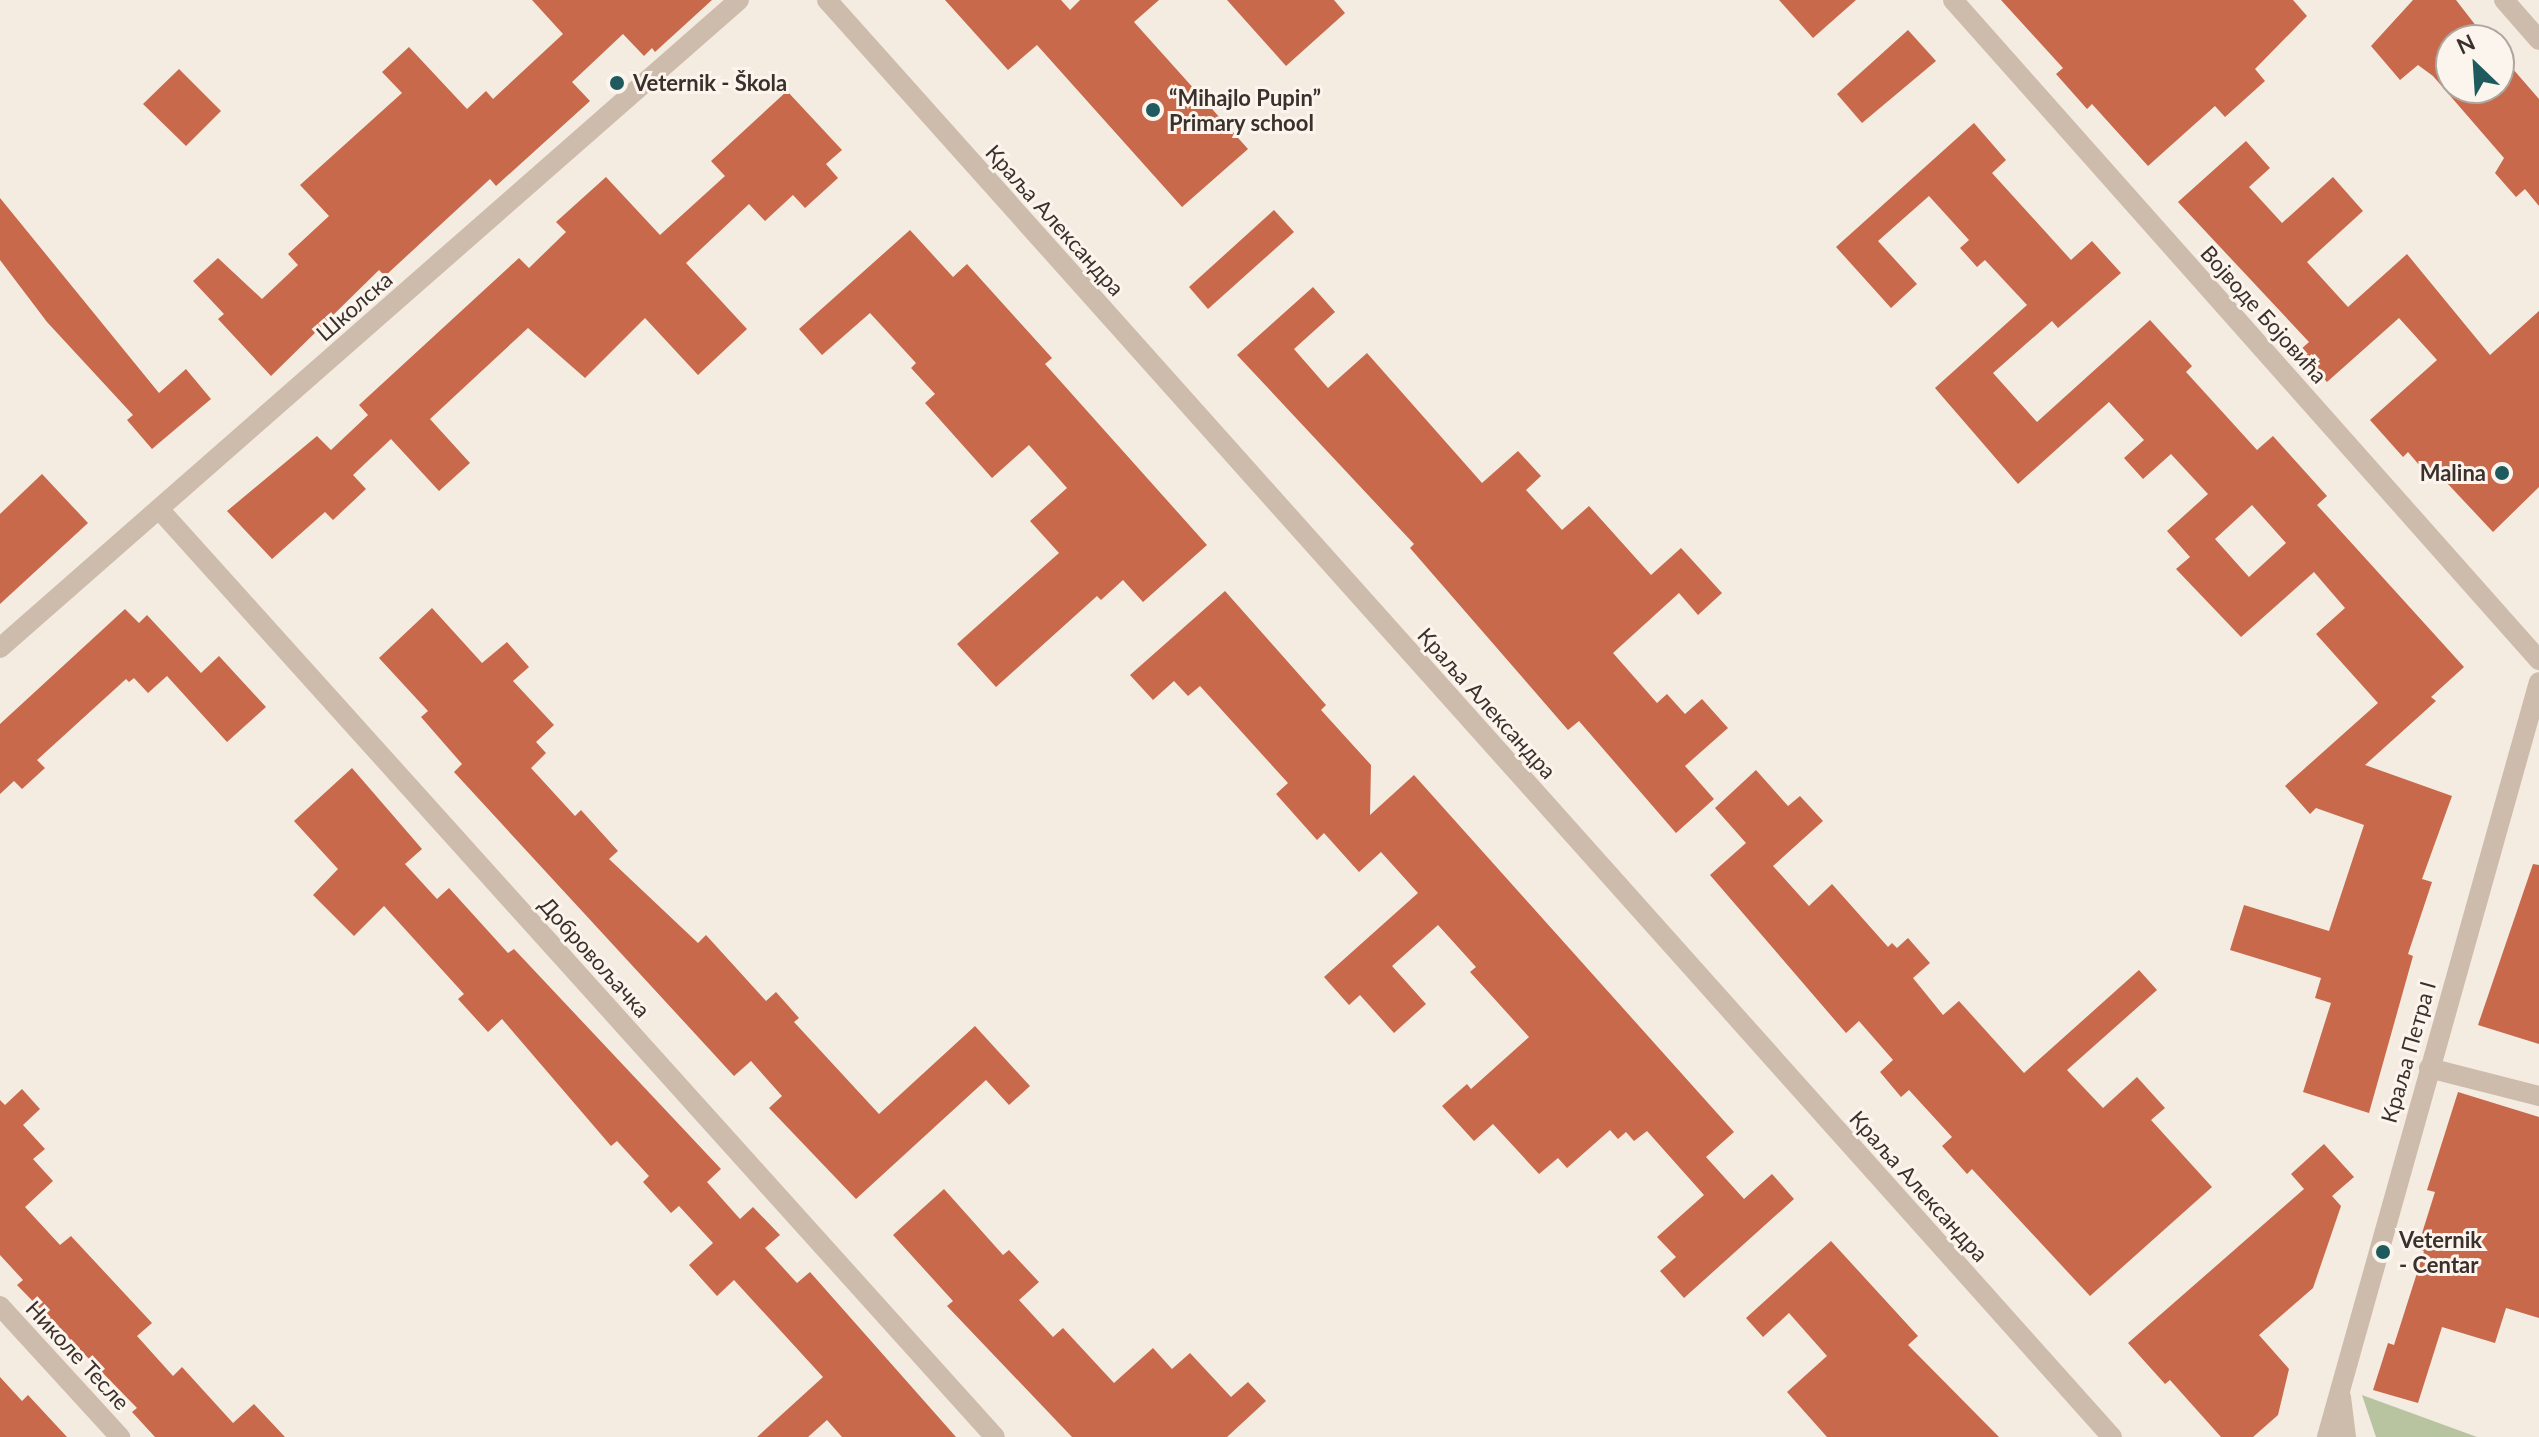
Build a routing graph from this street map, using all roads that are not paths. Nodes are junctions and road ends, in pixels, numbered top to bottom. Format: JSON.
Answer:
{"nodes":[{"id":1,"x":739,"y":0,"type":"edge"},
{"id":2,"x":827,"y":0,"type":"edge"},
{"id":3,"x":1953,"y":0,"type":"edge"},
{"id":4,"x":2504,"y":0,"type":"edge"},
{"id":5,"x":2539,"y":40,"type":"edge"},
{"id":6,"x":159,"y":509,"type":"junction"},
{"id":7,"x":0,"y":648,"type":"edge"},
{"id":8,"x":2539,"y":660,"type":"edge"},
{"id":9,"x":2539,"y":682,"type":"edge"},
{"id":10,"x":2429,"y":1068,"type":"junction"},
{"id":11,"x":2539,"y":1096,"type":"edge"},
{"id":12,"x":0,"y":1306,"type":"edge"},
{"id":13,"x":2339,"y":1380,"type":"junction"},
{"id":14,"x":120,"y":1437,"type":"edge"},
{"id":15,"x":995,"y":1437,"type":"edge"},
{"id":16,"x":2112,"y":1437,"type":"edge"},
{"id":17,"x":2327,"y":1437,"type":"edge"},
{"id":18,"x":2346,"y":1437,"type":"edge"}],
"edges":[{"from":1,"to":6,"type":"street","name":"Школска"},
{"from":2,"to":16,"type":"street","name":"Краља Александра"},
{"from":3,"to":8,"type":"street","name":"Војводе Бојовића"},
{"from":4,"to":5,"type":"street"},
{"from":6,"to":7,"type":"street","name":"Школска"},
{"from":6,"to":15,"type":"street","name":"Добровољачка"},
{"from":9,"to":10,"type":"street","name":"Краља Петра I"},
{"from":10,"to":11,"type":"street"},
{"from":10,"to":13,"type":"street","name":"Краља Петра I"},
{"from":12,"to":14,"type":"street","name":"Николе Тесле"},
{"from":13,"to":17,"type":"street","name":"Краља Петра I"},
{"from":13,"to":18,"type":"street"}]}
